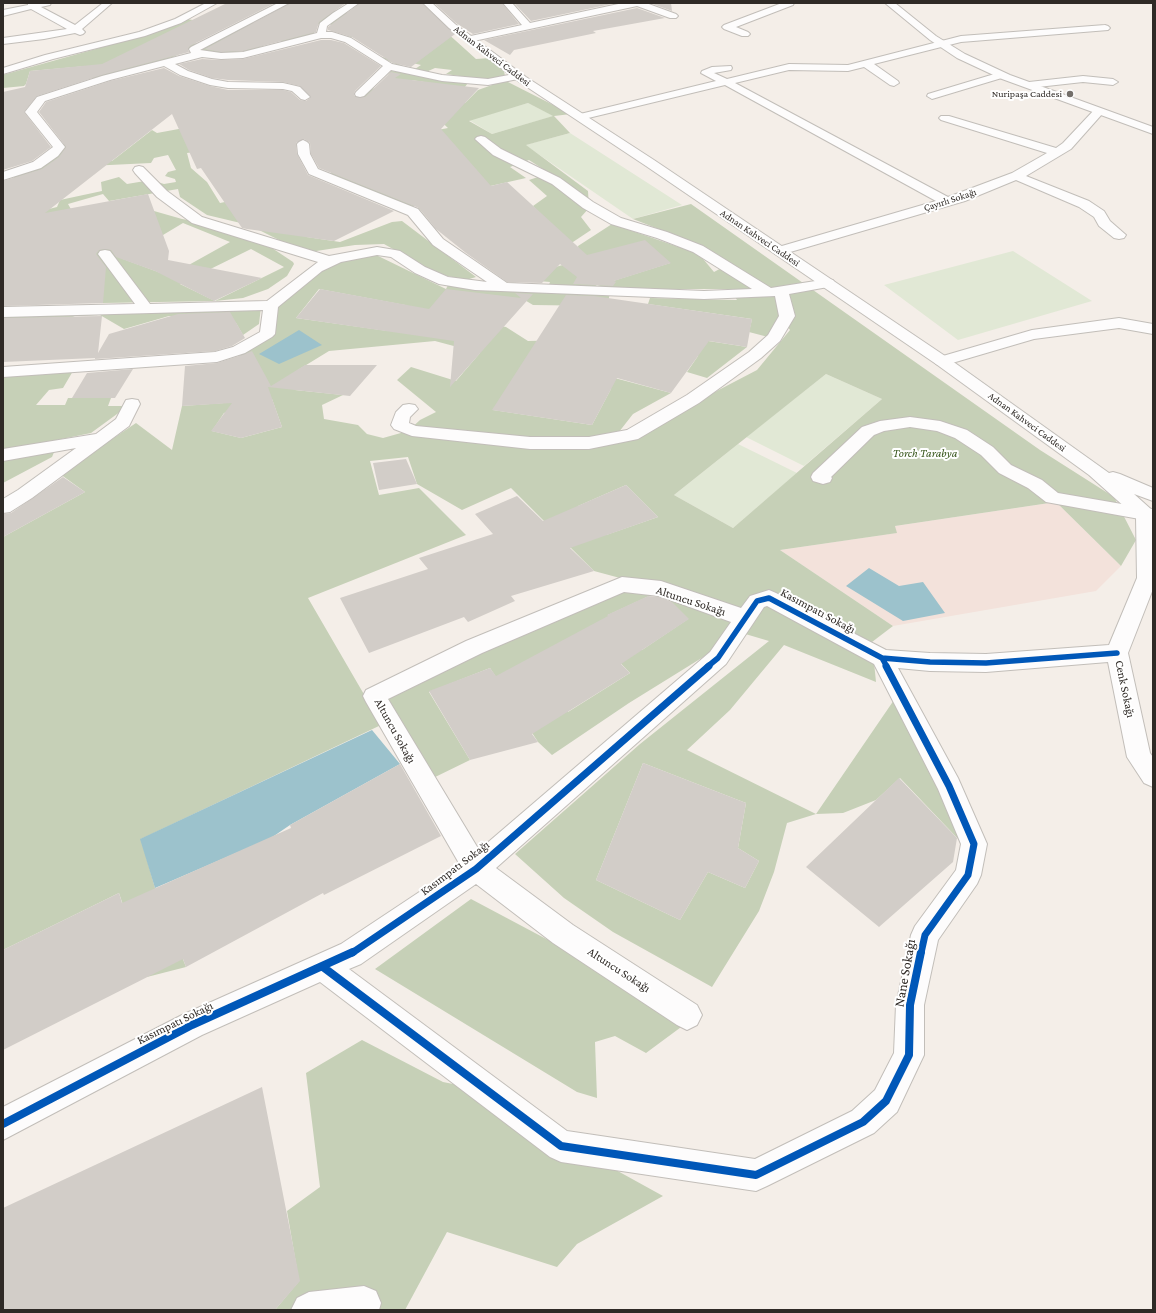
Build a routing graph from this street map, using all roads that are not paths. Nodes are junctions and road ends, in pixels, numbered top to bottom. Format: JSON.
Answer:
{"nodes":[{"id":1,"x":47,"y":3,"type":"edge"},
{"id":2,"x":108,"y":3,"type":"edge"},
{"id":3,"x":213,"y":3,"type":"edge"},
{"id":4,"x":284,"y":3,"type":"edge"},
{"id":5,"x":355,"y":3,"type":"edge"},
{"id":6,"x":427,"y":3,"type":"edge"},
{"id":7,"x":507,"y":3,"type":"edge"},
{"id":8,"x":637,"y":3,"type":"edge"},
{"id":9,"x":771,"y":3,"type":"edge"},
{"id":10,"x":889,"y":3,"type":"edge"},
{"id":11,"x":33,"y":5,"type":"edge"},
{"id":12,"x":786,"y":5,"type":"edge"},
{"id":13,"x":3,"y":13,"type":"edge"},
{"id":14,"x":673,"y":16,"type":"dead end"},
{"id":15,"x":528,"y":26,"type":"junction"},
{"id":16,"x":1105,"y":28,"type":"dead end"},
{"id":17,"x":75,"y":30,"type":"junction"},
{"id":18,"x":745,"y":34,"type":"dead end"},
{"id":19,"x":321,"y":35,"type":"junction"},
{"id":20,"x":469,"y":39,"type":"junction"},
{"id":21,"x":3,"y":40,"type":"edge"},
{"id":22,"x":102,"y":44,"type":"junction"},
{"id":23,"x":942,"y":44,"type":"junction"},
{"id":24,"x":201,"y":54,"type":"junction"},
{"id":25,"x":166,"y":63,"type":"junction"},
{"id":26,"x":867,"y":64,"type":"junction"},
{"id":27,"x":389,"y":66,"type":"junction"},
{"id":28,"x":727,"y":68,"type":"dead end"},
{"id":29,"x":3,"y":71,"type":"edge"},
{"id":30,"x":1001,"y":75,"type":"junction"},
{"id":31,"x":519,"y":76,"type":"junction"},
{"id":32,"x":726,"y":82,"type":"junction"},
{"id":33,"x":1113,"y":82,"type":"dead end"},
{"id":34,"x":894,"y":83,"type":"dead end"},
{"id":35,"x":1029,"y":85,"type":"junction"},
{"id":36,"x":360,"y":94,"type":"dead end"},
{"id":37,"x":932,"y":96,"type":"dead end"},
{"id":38,"x":305,"y":97,"type":"dead end"},
{"id":39,"x":1099,"y":111,"type":"junction"},
{"id":40,"x":580,"y":117,"type":"junction"},
{"id":41,"x":945,"y":118,"type":"dead end"},
{"id":42,"x":1153,"y":130,"type":"edge"},
{"id":43,"x":481,"y":139,"type":"dead end"},
{"id":44,"x":303,"y":144,"type":"dead end"},
{"id":45,"x":1058,"y":152,"type":"junction"},
{"id":46,"x":139,"y":170,"type":"dead end"},
{"id":47,"x":3,"y":176,"type":"edge"},
{"id":48,"x":1016,"y":176,"type":"junction"},
{"id":49,"x":947,"y":202,"type":"junction"},
{"id":50,"x":1119,"y":235,"type":"dead end"},
{"id":51,"x":780,"y":251,"type":"junction"},
{"id":52,"x":105,"y":254,"type":"dead end"},
{"id":53,"x":330,"y":261,"type":"junction"},
{"id":54,"x":828,"y":283,"type":"junction"},
{"id":55,"x":503,"y":287,"type":"junction"},
{"id":56,"x":775,"y":292,"type":"junction"},
{"id":57,"x":271,"y":305,"type":"junction"},
{"id":58,"x":146,"y":309,"type":"junction"},
{"id":59,"x":3,"y":312,"type":"edge"},
{"id":60,"x":1153,"y":329,"type":"edge"},
{"id":61,"x":942,"y":361,"type":"junction"},
{"id":62,"x":3,"y":372,"type":"edge"},
{"id":63,"x":132,"y":404,"type":"dead end"},
{"id":64,"x":409,"y":409,"type":"dead end"},
{"id":65,"x":101,"y":438,"type":"junction"},
{"id":66,"x":3,"y":455,"type":"edge"},
{"id":67,"x":1095,"y":471,"type":"junction"},
{"id":68,"x":824,"y":478,"type":"dead end"},
{"id":69,"x":1153,"y":495,"type":"edge"},
{"id":70,"x":3,"y":507,"type":"edge"},
{"id":71,"x":1147,"y":516,"type":"edge"},
{"id":72,"x":1150,"y":575,"type":"edge"},
{"id":73,"x":746,"y":618,"type":"junction"},
{"id":74,"x":1117,"y":653,"type":"junction"},
{"id":75,"x":882,"y":658,"type":"junction"},
{"id":76,"x":1153,"y":776,"type":"edge"},
{"id":77,"x":476,"y":869,"type":"junction"},
{"id":78,"x":323,"y":967,"type":"junction"},
{"id":79,"x":687,"y":1015,"type":"dead end"},
{"id":80,"x":3,"y":1124,"type":"edge"},
{"id":81,"x":364,"y":1303,"type":"dead end"},
{"id":82,"x":309,"y":1310,"type":"edge"}],
"edges":[{"from":1,"to":11,"type":"street"},
{"from":2,"to":17,"type":"street"},
{"from":3,"to":22,"type":"street"},
{"from":4,"to":24,"type":"street"},
{"from":5,"to":19,"type":"street"},
{"from":6,"to":20,"type":"street","name":"Adnan Kahveci Caddesi"},
{"from":7,"to":15,"type":"street"},
{"from":8,"to":14,"type":"street"},
{"from":8,"to":15,"type":"street"},
{"from":9,"to":12,"type":"street"},
{"from":10,"to":23,"type":"street"},
{"from":11,"to":13,"type":"street"},
{"from":11,"to":17,"type":"street"},
{"from":12,"to":18,"type":"street"},
{"from":15,"to":20,"type":"street"},
{"from":16,"to":23,"type":"street"},
{"from":17,"to":21,"type":"street"},
{"from":17,"to":22,"type":"street"},
{"from":19,"to":24,"type":"street"},
{"from":19,"to":27,"type":"street"},
{"from":20,"to":31,"type":"street","name":"Adnan Kahveci Caddesi"},
{"from":22,"to":29,"type":"street"},
{"from":23,"to":26,"type":"street"},
{"from":23,"to":30,"type":"street"},
{"from":24,"to":25,"type":"street"},
{"from":25,"to":38,"type":"street"},
{"from":25,"to":47,"type":"street"},
{"from":26,"to":32,"type":"street"},
{"from":26,"to":34,"type":"street"},
{"from":27,"to":31,"type":"street"},
{"from":27,"to":36,"type":"street"},
{"from":28,"to":32,"type":"street"},
{"from":30,"to":35,"type":"street"},
{"from":30,"to":37,"type":"street"},
{"from":31,"to":40,"type":"street","name":"Adnan Kahveci Caddesi"},
{"from":32,"to":40,"type":"street"},
{"from":32,"to":49,"type":"street"},
{"from":33,"to":35,"type":"street"},
{"from":35,"to":39,"type":"street"},
{"from":39,"to":42,"type":"street"},
{"from":39,"to":45,"type":"street","name":"Çayırlı Sokağı"},
{"from":40,"to":51,"type":"street","name":"Adnan Kahveci Caddesi"},
{"from":41,"to":45,"type":"street"},
{"from":43,"to":56,"type":"street"},
{"from":44,"to":55,"type":"street"},
{"from":45,"to":48,"type":"street","name":"Çayırlı Sokağı"},
{"from":46,"to":53,"type":"street"},
{"from":48,"to":49,"type":"street","name":"Çayırlı Sokağı"},
{"from":48,"to":50,"type":"street"},
{"from":49,"to":51,"type":"street","name":"Çayırlı Sokağı"},
{"from":51,"to":54,"type":"street","name":"Adnan Kahveci Caddesi"},
{"from":52,"to":58,"type":"street"},
{"from":53,"to":55,"type":"street"},
{"from":53,"to":57,"type":"street"},
{"from":54,"to":56,"type":"street"},
{"from":54,"to":61,"type":"street","name":"Adnan Kahveci Caddesi"},
{"from":55,"to":56,"type":"street"},
{"from":56,"to":64,"type":"street"},
{"from":57,"to":58,"type":"street"},
{"from":57,"to":62,"type":"street"},
{"from":58,"to":59,"type":"street"},
{"from":60,"to":61,"type":"street"},
{"from":61,"to":67,"type":"street","name":"Adnan Kahveci Caddesi"},
{"from":63,"to":65,"type":"street"},
{"from":65,"to":66,"type":"street"},
{"from":65,"to":70,"type":"street"},
{"from":67,"to":69,"type":"street"},
{"from":67,"to":71,"type":"street"},
{"from":68,"to":71,"type":"street"},
{"from":69,"to":71,"type":"street"},
{"from":71,"to":72,"type":"street"},
{"from":72,"to":74,"type":"street","name":"Cenk Sokağı"},
{"from":73,"to":75,"type":"street","name":"Kasımpatı Sokağı"},
{"from":73,"to":77,"type":"street","name":"Kasımpatı Sokağı"},
{"from":73,"to":77,"type":"street","name":"Altuncu Sokağı"},
{"from":74,"to":75,"type":"street"},
{"from":74,"to":76,"type":"street","name":"Cenk Sokağı"},
{"from":75,"to":78,"type":"street","name":"Nane Sokağı"},
{"from":77,"to":78,"type":"street","name":"Kasımpatı Sokağı"},
{"from":77,"to":79,"type":"street","name":"Altuncu Sokağı"},
{"from":78,"to":80,"type":"street","name":"Kasımpatı Sokağı"},
{"from":81,"to":82,"type":"street"}]}
